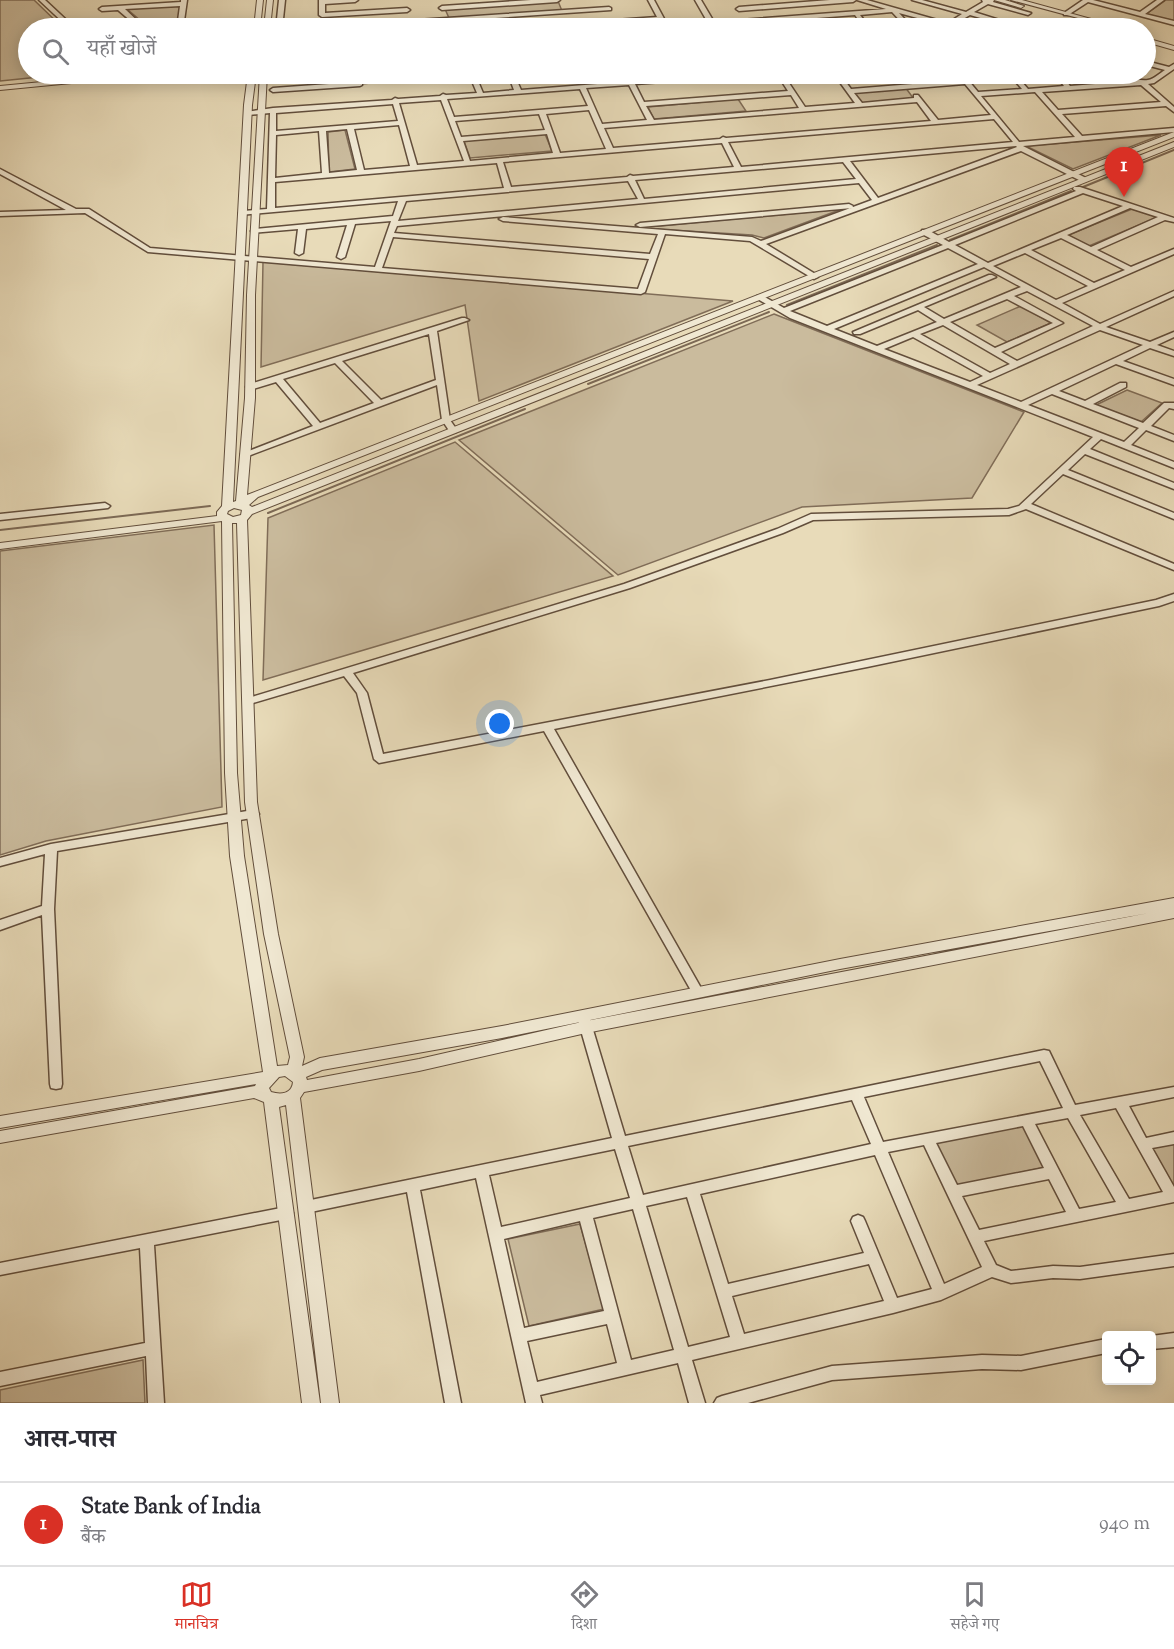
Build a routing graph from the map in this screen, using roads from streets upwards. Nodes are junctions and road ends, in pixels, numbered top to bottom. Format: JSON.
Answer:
{"nodes":[{"id":1,"x":42,"y":0,"type":"edge"},
{"id":2,"x":260,"y":0,"type":"edge"},
{"id":3,"x":270,"y":0,"type":"edge"},
{"id":4,"x":282,"y":0,"type":"edge"},
{"id":5,"x":355,"y":0,"type":"edge"},
{"id":6,"x":404,"y":0,"type":"edge"},
{"id":7,"x":439,"y":0,"type":"edge"},
{"id":8,"x":557,"y":0,"type":"edge"},
{"id":9,"x":563,"y":0,"type":"edge"},
{"id":10,"x":605,"y":0,"type":"edge"},
{"id":11,"x":651,"y":0,"type":"edge"},
{"id":12,"x":698,"y":0,"type":"edge"},
{"id":13,"x":733,"y":0,"type":"edge"},
{"id":14,"x":768,"y":0,"type":"edge"},
{"id":15,"x":853,"y":0,"type":"edge"},
{"id":16,"x":860,"y":0,"type":"edge"},
{"id":17,"x":915,"y":0,"type":"edge"},
{"id":18,"x":997,"y":0,"type":"edge"},
{"id":19,"x":1014,"y":0,"type":"edge"},
{"id":20,"x":1087,"y":0,"type":"edge"},
{"id":21,"x":1161,"y":0,"type":"edge"},
{"id":22,"x":322,"y":1,"type":"edge"},
{"id":23,"x":986,"y":1,"type":"edge"},
{"id":24,"x":184,"y":2,"type":"edge"},
{"id":25,"x":773,"y":7,"type":"junction"},
{"id":26,"x":120,"y":8,"type":"junction"},
{"id":27,"x":442,"y":8,"type":"junction"},
{"id":28,"x":102,"y":9,"type":"dead end"},
{"id":29,"x":609,"y":9,"type":"junction"},
{"id":30,"x":739,"y":9,"type":"junction"},
{"id":31,"x":407,"y":10,"type":"junction"},
{"id":32,"x":1033,"y":10,"type":"junction"},
{"id":33,"x":896,"y":11,"type":"junction"},
{"id":34,"x":568,"y":12,"type":"junction"},
{"id":35,"x":968,"y":13,"type":"junction"},
{"id":36,"x":856,"y":14,"type":"junction"},
{"id":37,"x":1066,"y":14,"type":"junction"},
{"id":38,"x":1141,"y":14,"type":"junction"},
{"id":39,"x":61,"y":18,"type":"edge"},
{"id":40,"x":131,"y":18,"type":"edge"},
{"id":41,"x":182,"y":18,"type":"edge"},
{"id":42,"x":258,"y":18,"type":"edge"},
{"id":43,"x":268,"y":18,"type":"edge"},
{"id":44,"x":280,"y":18,"type":"edge"},
{"id":45,"x":409,"y":18,"type":"edge"},
{"id":46,"x":444,"y":18,"type":"edge"},
{"id":47,"x":480,"y":18,"type":"edge"},
{"id":48,"x":613,"y":18,"type":"edge"},
{"id":49,"x":660,"y":18,"type":"edge"},
{"id":50,"x":708,"y":18,"type":"edge"},
{"id":51,"x":745,"y":18,"type":"edge"},
{"id":52,"x":802,"y":18,"type":"edge"},
{"id":53,"x":859,"y":18,"type":"edge"},
{"id":54,"x":902,"y":18,"type":"edge"},
{"id":55,"x":922,"y":18,"type":"edge"},
{"id":56,"x":960,"y":18,"type":"edge"},
{"id":57,"x":981,"y":18,"type":"edge"},
{"id":58,"x":1020,"y":18,"type":"edge"},
{"id":59,"x":1064,"y":18,"type":"edge"},
{"id":60,"x":1082,"y":18,"type":"edge"},
{"id":61,"x":1156,"y":18,"type":"edge"},
{"id":62,"x":1156,"y":18,"type":"edge"},
{"id":63,"x":1174,"y":23,"type":"edge"},
{"id":64,"x":1156,"y":38,"type":"edge"},
{"id":65,"x":1156,"y":43,"type":"edge"},
{"id":66,"x":1174,"y":43,"type":"edge"},
{"id":67,"x":1174,"y":48,"type":"edge"},
{"id":68,"x":1156,"y":65,"type":"edge"},
{"id":69,"x":1172,"y":67,"type":"edge"},
{"id":70,"x":1156,"y":79,"type":"edge"},
{"id":71,"x":18,"y":84,"type":"edge"},
{"id":72,"x":22,"y":84,"type":"edge"},
{"id":73,"x":251,"y":84,"type":"edge"},
{"id":74,"x":262,"y":84,"type":"edge"},
{"id":75,"x":325,"y":84,"type":"edge"},
{"id":76,"x":360,"y":84,"type":"edge"},
{"id":77,"x":476,"y":84,"type":"edge"},
{"id":78,"x":515,"y":84,"type":"edge"},
{"id":79,"x":607,"y":84,"type":"edge"},
{"id":80,"x":633,"y":84,"type":"edge"},
{"id":81,"x":786,"y":84,"type":"edge"},
{"id":82,"x":845,"y":84,"type":"edge"},
{"id":83,"x":938,"y":84,"type":"edge"},
{"id":84,"x":969,"y":84,"type":"edge"},
{"id":85,"x":1021,"y":84,"type":"edge"},
{"id":86,"x":1066,"y":84,"type":"edge"},
{"id":87,"x":1112,"y":84,"type":"edge"},
{"id":88,"x":1144,"y":84,"type":"edge"},
{"id":89,"x":0,"y":86,"type":"edge"},
{"id":90,"x":582,"y":86,"type":"junction"},
{"id":91,"x":909,"y":86,"type":"junction"},
{"id":92,"x":1068,"y":87,"type":"junction"},
{"id":93,"x":1036,"y":89,"type":"junction"},
{"id":94,"x":273,"y":90,"type":"dead end"},
{"id":95,"x":1026,"y":90,"type":"junction"},
{"id":96,"x":518,"y":91,"type":"junction"},
{"id":97,"x":850,"y":91,"type":"junction"},
{"id":98,"x":480,"y":93,"type":"junction"},
{"id":99,"x":792,"y":93,"type":"junction"},
{"id":100,"x":977,"y":94,"type":"junction"},
{"id":101,"x":443,"y":96,"type":"junction"},
{"id":102,"x":742,"y":97,"type":"junction"},
{"id":103,"x":394,"y":100,"type":"junction"},
{"id":104,"x":919,"y":100,"type":"junction"},
{"id":105,"x":364,"y":103,"type":"junction"},
{"id":106,"x":642,"y":104,"type":"junction"},
{"id":107,"x":1167,"y":104,"type":"junction"},
{"id":108,"x":860,"y":105,"type":"junction"},
{"id":109,"x":592,"y":108,"type":"junction"},
{"id":110,"x":803,"y":109,"type":"junction"},
{"id":111,"x":273,"y":110,"type":"junction"},
{"id":112,"x":1174,"y":110,"type":"edge"},
{"id":113,"x":261,"y":112,"type":"junction"},
{"id":114,"x":543,"y":112,"type":"junction"},
{"id":115,"x":1057,"y":112,"type":"junction"},
{"id":116,"x":248,"y":113,"type":"junction"},
{"id":117,"x":752,"y":113,"type":"junction"},
{"id":118,"x":995,"y":117,"type":"junction"},
{"id":119,"x":452,"y":119,"type":"junction"},
{"id":120,"x":651,"y":122,"type":"junction"},
{"id":121,"x":936,"y":122,"type":"junction"},
{"id":122,"x":401,"y":123,"type":"junction"},
{"id":123,"x":600,"y":126,"type":"junction"},
{"id":124,"x":350,"y":127,"type":"junction"},
{"id":125,"x":322,"y":129,"type":"junction"},
{"id":126,"x":550,"y":132,"type":"junction"},
{"id":127,"x":1174,"y":132,"type":"edge"},
{"id":128,"x":273,"y":133,"type":"junction"},
{"id":129,"x":459,"y":139,"type":"junction"},
{"id":130,"x":723,"y":139,"type":"junction"},
{"id":131,"x":1080,"y":139,"type":"junction"},
{"id":132,"x":1174,"y":144,"type":"edge"},
{"id":133,"x":1019,"y":146,"type":"junction"},
{"id":134,"x":610,"y":149,"type":"junction"},
{"id":135,"x":558,"y":154,"type":"junction"},
{"id":136,"x":500,"y":159,"type":"junction"},
{"id":137,"x":845,"y":159,"type":"junction"},
{"id":138,"x":467,"y":161,"type":"junction"},
{"id":139,"x":414,"y":166,"type":"junction"},
{"id":140,"x":738,"y":168,"type":"junction"},
{"id":141,"x":0,"y":171,"type":"edge"},
{"id":142,"x":361,"y":171,"type":"junction"},
{"id":143,"x":326,"y":174,"type":"junction"},
{"id":144,"x":1072,"y":174,"type":"junction"},
{"id":145,"x":630,"y":177,"type":"junction"},
{"id":146,"x":1084,"y":179,"type":"junction"},
{"id":147,"x":272,"y":180,"type":"junction"},
{"id":148,"x":860,"y":181,"type":"junction"},
{"id":149,"x":1068,"y":186,"type":"junction"},
{"id":150,"x":508,"y":188,"type":"junction"},
{"id":151,"x":1083,"y":191,"type":"junction"},
{"id":152,"x":403,"y":198,"type":"junction"},
{"id":153,"x":642,"y":201,"type":"junction"},
{"id":154,"x":876,"y":201,"type":"junction"},
{"id":155,"x":1130,"y":206,"type":"junction"},
{"id":156,"x":859,"y":207,"type":"junction"},
{"id":157,"x":271,"y":210,"type":"junction"},
{"id":158,"x":74,"y":211,"type":"junction"},
{"id":159,"x":256,"y":212,"type":"junction"},
{"id":160,"x":243,"y":213,"type":"junction"},
{"id":161,"x":0,"y":214,"type":"edge"},
{"id":162,"x":486,"y":216,"type":"junction"},
{"id":163,"x":1165,"y":217,"type":"junction"},
{"id":164,"x":1174,"y":220,"type":"edge"},
{"id":165,"x":395,"y":221,"type":"junction"},
{"id":166,"x":352,"y":222,"type":"junction"},
{"id":167,"x":302,"y":227,"type":"junction"},
{"id":168,"x":627,"y":229,"type":"junction"},
{"id":169,"x":255,"y":231,"type":"junction"},
{"id":170,"x":662,"y":232,"type":"junction"},
{"id":171,"x":925,"y":232,"type":"junction"},
{"id":172,"x":1061,"y":235,"type":"junction"},
{"id":173,"x":390,"y":236,"type":"junction"},
{"id":174,"x":936,"y":238,"type":"junction"},
{"id":175,"x":760,"y":244,"type":"junction"},
{"id":176,"x":949,"y":245,"type":"junction"},
{"id":177,"x":1090,"y":249,"type":"junction"},
{"id":178,"x":1025,"y":250,"type":"junction"},
{"id":179,"x":1174,"y":251,"type":"edge"},
{"id":180,"x":299,"y":253,"type":"dead end"},
{"id":181,"x":241,"y":257,"type":"junction"},
{"id":182,"x":341,"y":257,"type":"dead end"},
{"id":183,"x":653,"y":257,"type":"junction"},
{"id":184,"x":253,"y":258,"type":"junction"},
{"id":185,"x":986,"y":265,"type":"junction"},
{"id":186,"x":378,"y":269,"type":"junction"},
{"id":187,"x":1131,"y":270,"type":"junction"},
{"id":188,"x":814,"y":277,"type":"junction"},
{"id":189,"x":992,"y":277,"type":"dead end"},
{"id":190,"x":1094,"y":286,"type":"junction"},
{"id":191,"x":1028,"y":288,"type":"junction"},
{"id":192,"x":1174,"y":293,"type":"edge"},
{"id":193,"x":1008,"y":296,"type":"junction"},
{"id":194,"x":760,"y":298,"type":"junction"},
{"id":195,"x":1056,"y":303,"type":"junction"},
{"id":196,"x":770,"y":304,"type":"junction"},
{"id":197,"x":918,"y":307,"type":"junction"},
{"id":198,"x":784,"y":311,"type":"junction"},
{"id":199,"x":465,"y":320,"type":"dead end"},
{"id":200,"x":945,"y":323,"type":"junction"},
{"id":201,"x":1100,"y":327,"type":"junction"},
{"id":202,"x":828,"y":329,"type":"junction"},
{"id":203,"x":1070,"y":329,"type":"junction"},
{"id":204,"x":433,"y":330,"type":"junction"},
{"id":205,"x":857,"y":332,"type":"dead end"},
{"id":206,"x":1174,"y":334,"type":"edge"},
{"id":207,"x":915,"y":336,"type":"junction"},
{"id":208,"x":1150,"y":345,"type":"junction"},
{"id":209,"x":878,"y":349,"type":"junction"},
{"id":210,"x":994,"y":352,"type":"junction"},
{"id":211,"x":1174,"y":354,"type":"edge"},
{"id":212,"x":337,"y":360,"type":"junction"},
{"id":213,"x":1116,"y":361,"type":"junction"},
{"id":214,"x":1016,"y":364,"type":"junction"},
{"id":215,"x":989,"y":376,"type":"junction"},
{"id":216,"x":277,"y":378,"type":"junction"},
{"id":217,"x":441,"y":381,"type":"junction"},
{"id":218,"x":1174,"y":382,"type":"edge"},
{"id":219,"x":970,"y":385,"type":"junction"},
{"id":220,"x":1124,"y":385,"type":"dead end"},
{"id":221,"x":250,"y":387,"type":"junction"},
{"id":222,"x":1052,"y":391,"type":"junction"},
{"id":223,"x":380,"y":404,"type":"junction"},
{"id":224,"x":1086,"y":404,"type":"junction"},
{"id":225,"x":1021,"y":405,"type":"junction"},
{"id":226,"x":1174,"y":406,"type":"edge"},
{"id":227,"x":446,"y":420,"type":"junction"},
{"id":228,"x":319,"y":427,"type":"junction"},
{"id":229,"x":1145,"y":427,"type":"junction"},
{"id":230,"x":453,"y":430,"type":"junction"},
{"id":231,"x":1099,"y":436,"type":"junction"},
{"id":232,"x":1174,"y":438,"type":"edge"},
{"id":233,"x":1125,"y":446,"type":"junction"},
{"id":234,"x":1084,"y":450,"type":"junction"},
{"id":235,"x":245,"y":454,"type":"junction"},
{"id":236,"x":1174,"y":465,"type":"edge"},
{"id":237,"x":1063,"y":471,"type":"junction"},
{"id":238,"x":1174,"y":486,"type":"edge"},
{"id":239,"x":1025,"y":505,"type":"junction"},
{"id":240,"x":105,"y":506,"type":"dead end"},
{"id":241,"x":243,"y":510,"type":"junction"},
{"id":242,"x":225,"y":513,"type":"junction"},
{"id":243,"x":1174,"y":516,"type":"edge"},
{"id":244,"x":0,"y":517,"type":"edge"},
{"id":245,"x":0,"y":538,"type":"edge"},
{"id":246,"x":0,"y":546,"type":"edge"},
{"id":247,"x":1174,"y":567,"type":"edge"},
{"id":248,"x":1174,"y":597,"type":"edge"},
{"id":249,"x":346,"y":672,"type":"junction"},
{"id":250,"x":249,"y":701,"type":"junction"},
{"id":251,"x":547,"y":727,"type":"junction"},
{"id":252,"x":253,"y":814,"type":"junction"},
{"id":253,"x":234,"y":816,"type":"junction"},
{"id":254,"x":51,"y":848,"type":"junction"},
{"id":255,"x":0,"y":862,"type":"edge"},
{"id":256,"x":1174,"y":903,"type":"edge"},
{"id":257,"x":48,"y":909,"type":"junction"},
{"id":258,"x":1174,"y":913,"type":"edge"},
{"id":259,"x":0,"y":925,"type":"edge"},
{"id":260,"x":1057,"y":930,"type":"junction"},
{"id":261,"x":697,"y":992,"type":"junction"},
{"id":262,"x":584,"y":1020,"type":"junction"},
{"id":263,"x":268,"y":1076,"type":"junction"},
{"id":264,"x":296,"y":1083,"type":"junction"},
{"id":265,"x":56,"y":1084,"type":"dead end"},
{"id":266,"x":1174,"y":1092,"type":"edge"},
{"id":267,"x":856,"y":1094,"type":"junction"},
{"id":268,"x":268,"y":1098,"type":"junction"},
{"id":269,"x":1120,"y":1103,"type":"junction"},
{"id":270,"x":1072,"y":1113,"type":"junction"},
{"id":271,"x":1027,"y":1121,"type":"junction"},
{"id":272,"x":0,"y":1122,"type":"edge"},
{"id":273,"x":0,"y":1137,"type":"edge"},
{"id":274,"x":1174,"y":1138,"type":"edge"},
{"id":275,"x":928,"y":1140,"type":"junction"},
{"id":276,"x":620,"y":1141,"type":"junction"},
{"id":277,"x":1143,"y":1144,"type":"junction"},
{"id":278,"x":879,"y":1148,"type":"junction"},
{"id":279,"x":481,"y":1170,"type":"junction"},
{"id":280,"x":1053,"y":1172,"type":"junction"},
{"id":281,"x":412,"y":1185,"type":"junction"},
{"id":282,"x":692,"y":1190,"type":"junction"},
{"id":283,"x":953,"y":1192,"type":"junction"},
{"id":284,"x":1173,"y":1196,"type":"edge"},
{"id":285,"x":638,"y":1202,"type":"junction"},
{"id":286,"x":1126,"y":1206,"type":"junction"},
{"id":287,"x":306,"y":1207,"type":"junction"},
{"id":288,"x":286,"y":1213,"type":"junction"},
{"id":289,"x":585,"y":1214,"type":"junction"},
{"id":290,"x":1076,"y":1217,"type":"junction"},
{"id":291,"x":858,"y":1221,"type":"dead end"},
{"id":292,"x":496,"y":1234,"type":"junction"},
{"id":293,"x":975,"y":1237,"type":"junction"},
{"id":294,"x":147,"y":1241,"type":"junction"},
{"id":295,"x":873,"y":1257,"type":"junction"},
{"id":296,"x":1174,"y":1260,"type":"edge"},
{"id":297,"x":0,"y":1269,"type":"edge"},
{"id":298,"x":991,"y":1270,"type":"junction"},
{"id":299,"x":723,"y":1292,"type":"junction"},
{"id":300,"x":941,"y":1293,"type":"junction"},
{"id":301,"x":893,"y":1306,"type":"junction"},
{"id":302,"x":612,"y":1316,"type":"junction"},
{"id":303,"x":518,"y":1336,"type":"junction"},
{"id":304,"x":1174,"y":1340,"type":"edge"},
{"id":305,"x":739,"y":1342,"type":"junction"},
{"id":306,"x":1156,"y":1342,"type":"edge"},
{"id":307,"x":1102,"y":1347,"type":"edge"},
{"id":308,"x":153,"y":1348,"type":"junction"},
{"id":309,"x":683,"y":1354,"type":"junction"},
{"id":310,"x":626,"y":1368,"type":"junction"},
{"id":311,"x":0,"y":1379,"type":"edge"},
{"id":312,"x":532,"y":1397,"type":"edge"},
{"id":313,"x":759,"y":1399,"type":"edge"},
{"id":314,"x":156,"y":1403,"type":"edge"},
{"id":315,"x":311,"y":1403,"type":"edge"},
{"id":316,"x":330,"y":1403,"type":"edge"},
{"id":317,"x":453,"y":1403,"type":"edge"},
{"id":318,"x":697,"y":1403,"type":"edge"},
{"id":319,"x":722,"y":1403,"type":"edge"}],
"edges":[{"from":1,"to":39,"type":"street"},
{"from":2,"to":42,"type":"street"},
{"from":3,"to":43,"type":"street"},
{"from":4,"to":44,"type":"street"},
{"from":5,"to":22,"type":"street"},
{"from":6,"to":31,"type":"street"},
{"from":7,"to":27,"type":"street"},
{"from":8,"to":27,"type":"street"},
{"from":9,"to":34,"type":"street"},
{"from":10,"to":29,"type":"street"},
{"from":11,"to":49,"type":"street"},
{"from":12,"to":50,"type":"street"},
{"from":13,"to":30,"type":"street"},
{"from":14,"to":25,"type":"street"},
{"from":15,"to":25,"type":"street"},
{"from":16,"to":33,"type":"street"},
{"from":17,"to":35,"type":"street"},
{"from":18,"to":32,"type":"street"},
{"from":19,"to":32,"type":"street"},
{"from":20,"to":37,"type":"street"},
{"from":20,"to":38,"type":"street"},
{"from":21,"to":38,"type":"street"},
{"from":22,"to":31,"type":"street"},
{"from":23,"to":32,"type":"street"},
{"from":23,"to":35,"type":"street"},
{"from":24,"to":26,"type":"street"},
{"from":24,"to":41,"type":"street"},
{"from":25,"to":30,"type":"street"},
{"from":26,"to":28,"type":"street"},
{"from":26,"to":40,"type":"street"},
{"from":27,"to":46,"type":"street"},
{"from":29,"to":34,"type":"street"},
{"from":29,"to":48,"type":"street"},
{"from":30,"to":51,"type":"street"},
{"from":31,"to":45,"type":"street"},
{"from":32,"to":37,"type":"street"},
{"from":32,"to":58,"type":"street"},
{"from":32,"to":59,"type":"street"},
{"from":33,"to":36,"type":"street"},
{"from":33,"to":54,"type":"street"},
{"from":33,"to":55,"type":"street"},
{"from":34,"to":47,"type":"street"},
{"from":35,"to":56,"type":"street"},
{"from":35,"to":57,"type":"street"},
{"from":36,"to":52,"type":"street"},
{"from":36,"to":53,"type":"street"},
{"from":37,"to":60,"type":"street"},
{"from":38,"to":62,"type":"street"},
{"from":61,"to":63,"type":"street"},
{"from":64,"to":66,"type":"street"},
{"from":65,"to":67,"type":"street"},
{"from":68,"to":69,"type":"street"},
{"from":69,"to":70,"type":"street"},
{"from":71,"to":89,"type":"street"},
{"from":72,"to":89,"type":"street"},
{"from":73,"to":116,"type":"street"},
{"from":74,"to":113,"type":"street"},
{"from":75,"to":94,"type":"street"},
{"from":76,"to":105,"type":"street"},
{"from":77,"to":98,"type":"street"},
{"from":78,"to":96,"type":"street"},
{"from":79,"to":90,"type":"street"},
{"from":80,"to":106,"type":"street"},
{"from":81,"to":99,"type":"street"},
{"from":82,"to":97,"type":"street"},
{"from":83,"to":91,"type":"street"},
{"from":84,"to":100,"type":"street"},
{"from":85,"to":95,"type":"street"},
{"from":86,"to":92,"type":"street"},
{"from":87,"to":92,"type":"street"},
{"from":88,"to":107,"type":"street"},
{"from":90,"to":96,"type":"street"},
{"from":90,"to":109,"type":"street"},
{"from":91,"to":97,"type":"street"},
{"from":91,"to":104,"type":"street"},
{"from":92,"to":93,"type":"street"},
{"from":93,"to":95,"type":"street"},
{"from":93,"to":115,"type":"street"},
{"from":95,"to":100,"type":"street"},
{"from":96,"to":98,"type":"street"},
{"from":97,"to":108,"type":"street"},
{"from":98,"to":101,"type":"street"},
{"from":99,"to":102,"type":"street"},
{"from":99,"to":110,"type":"street"},
{"from":100,"to":118,"type":"street"},
{"from":101,"to":103,"type":"street"},
{"from":101,"to":119,"type":"street"},
{"from":102,"to":106,"type":"street"},
{"from":102,"to":117,"type":"street"},
{"from":103,"to":105,"type":"street"},
{"from":103,"to":122,"type":"street"},
{"from":104,"to":108,"type":"street"},
{"from":104,"to":121,"type":"street"},
{"from":105,"to":111,"type":"street"},
{"from":106,"to":120,"type":"street"},
{"from":107,"to":112,"type":"street"},
{"from":107,"to":115,"type":"street"},
{"from":108,"to":110,"type":"street"},
{"from":109,"to":114,"type":"street"},
{"from":109,"to":123,"type":"street"},
{"from":110,"to":117,"type":"street"},
{"from":111,"to":113,"type":"street"},
{"from":111,"to":128,"type":"street"},
{"from":113,"to":116,"type":"street"},
{"from":113,"to":159,"type":"street"},
{"from":114,"to":119,"type":"street"},
{"from":114,"to":126,"type":"street"},
{"from":115,"to":131,"type":"street"},
{"from":116,"to":160,"type":"street"},
{"from":117,"to":120,"type":"street"},
{"from":118,"to":121,"type":"street"},
{"from":118,"to":133,"type":"street"},
{"from":119,"to":129,"type":"street"},
{"from":120,"to":123,"type":"street"},
{"from":121,"to":130,"type":"street"},
{"from":122,"to":124,"type":"street"},
{"from":122,"to":139,"type":"street"},
{"from":123,"to":134,"type":"street"},
{"from":124,"to":125,"type":"street"},
{"from":124,"to":142,"type":"street"},
{"from":125,"to":128,"type":"street"},
{"from":125,"to":143,"type":"street"},
{"from":126,"to":129,"type":"street"},
{"from":126,"to":135,"type":"street"},
{"from":127,"to":131,"type":"street"},
{"from":127,"to":144,"type":"street"},
{"from":128,"to":147,"type":"street"},
{"from":129,"to":138,"type":"street"},
{"from":130,"to":134,"type":"street"},
{"from":130,"to":140,"type":"street"},
{"from":131,"to":133,"type":"street"},
{"from":132,"to":146,"type":"street"},
{"from":133,"to":137,"type":"street"},
{"from":133,"to":144,"type":"street"},
{"from":133,"to":154,"type":"street"},
{"from":134,"to":135,"type":"street"},
{"from":135,"to":136,"type":"street"},
{"from":136,"to":138,"type":"street"},
{"from":136,"to":150,"type":"street"},
{"from":137,"to":140,"type":"street"},
{"from":137,"to":148,"type":"street"},
{"from":138,"to":139,"type":"street"},
{"from":139,"to":142,"type":"street"},
{"from":140,"to":145,"type":"street"},
{"from":141,"to":158,"type":"street"},
{"from":142,"to":143,"type":"street"},
{"from":143,"to":147,"type":"street"},
{"from":144,"to":146,"type":"street"},
{"from":144,"to":171,"type":"street"},
{"from":145,"to":150,"type":"street"},
{"from":145,"to":153,"type":"street"},
{"from":146,"to":149,"type":"street"},
{"from":147,"to":157,"type":"street"},
{"from":148,"to":153,"type":"street"},
{"from":148,"to":154,"type":"street"},
{"from":149,"to":151,"type":"street"},
{"from":149,"to":174,"type":"street"},
{"from":150,"to":152,"type":"street"},
{"from":151,"to":155,"type":"street"},
{"from":151,"to":176,"type":"street"},
{"from":152,"to":157,"type":"street"},
{"from":152,"to":165,"type":"street"},
{"from":153,"to":162,"type":"street"},
{"from":154,"to":156,"type":"street"},
{"from":155,"to":163,"type":"street"},
{"from":155,"to":172,"type":"street"},
{"from":156,"to":168,"type":"street"},
{"from":156,"to":175,"type":"street"},
{"from":157,"to":159,"type":"street"},
{"from":158,"to":161,"type":"street"},
{"from":158,"to":181,"type":"street"},
{"from":159,"to":160,"type":"street"},
{"from":159,"to":169,"type":"street"},
{"from":160,"to":181,"type":"street"},
{"from":162,"to":165,"type":"street"},
{"from":162,"to":168,"type":"street"},
{"from":163,"to":164,"type":"street"},
{"from":163,"to":177,"type":"street"},
{"from":165,"to":166,"type":"street"},
{"from":165,"to":173,"type":"street"},
{"from":166,"to":167,"type":"street"},
{"from":166,"to":182,"type":"street"},
{"from":167,"to":169,"type":"street"},
{"from":167,"to":180,"type":"street"},
{"from":168,"to":170,"type":"street"},
{"from":169,"to":184,"type":"street"},
{"from":170,"to":175,"type":"street"},
{"from":170,"to":183,"type":"street"},
{"from":171,"to":174,"type":"street"},
{"from":171,"to":188,"type":"street"},
{"from":172,"to":177,"type":"street"},
{"from":172,"to":178,"type":"street"},
{"from":173,"to":183,"type":"street"},
{"from":173,"to":186,"type":"street"},
{"from":174,"to":176,"type":"street"},
{"from":174,"to":196,"type":"street"},
{"from":175,"to":188,"type":"street"},
{"from":176,"to":185,"type":"street"},
{"from":176,"to":198,"type":"street"},
{"from":177,"to":187,"type":"street"},
{"from":178,"to":185,"type":"street"},
{"from":178,"to":190,"type":"street"},
{"from":179,"to":187,"type":"street"},
{"from":181,"to":184,"type":"street"},
{"from":181,"to":242,"type":"street"},
{"from":183,"to":186,"type":"street"},
{"from":184,"to":186,"type":"street"},
{"from":184,"to":221,"type":"street"},
{"from":185,"to":191,"type":"street"},
{"from":185,"to":202,"type":"street"},
{"from":187,"to":190,"type":"street"},
{"from":188,"to":194,"type":"street"},
{"from":189,"to":197,"type":"street"},
{"from":190,"to":195,"type":"street"},
{"from":191,"to":193,"type":"street"},
{"from":191,"to":195,"type":"street"},
{"from":192,"to":201,"type":"street"},
{"from":193,"to":200,"type":"street"},
{"from":193,"to":203,"type":"street"},
{"from":194,"to":196,"type":"street"},
{"from":194,"to":227,"type":"street"},
{"from":195,"to":201,"type":"street"},
{"from":196,"to":198,"type":"street"},
{"from":196,"to":230,"type":"street"},
{"from":197,"to":200,"type":"street"},
{"from":197,"to":205,"type":"street"},
{"from":198,"to":202,"type":"street"},
{"from":199,"to":204,"type":"street"},
{"from":200,"to":207,"type":"street"},
{"from":200,"to":210,"type":"street"},
{"from":201,"to":203,"type":"street"},
{"from":201,"to":208,"type":"street"},
{"from":202,"to":209,"type":"street"},
{"from":203,"to":210,"type":"street"},
{"from":203,"to":214,"type":"street"},
{"from":204,"to":212,"type":"street"},
{"from":204,"to":217,"type":"street"},
{"from":206,"to":208,"type":"street"},
{"from":207,"to":209,"type":"street"},
{"from":207,"to":215,"type":"street"},
{"from":208,"to":211,"type":"street"},
{"from":208,"to":213,"type":"street"},
{"from":209,"to":219,"type":"street"},
{"from":210,"to":214,"type":"street"},
{"from":212,"to":216,"type":"street"},
{"from":212,"to":223,"type":"street"},
{"from":213,"to":218,"type":"street"},
{"from":213,"to":222,"type":"street"},
{"from":214,"to":215,"type":"street"},
{"from":215,"to":219,"type":"street"},
{"from":216,"to":221,"type":"street"},
{"from":216,"to":228,"type":"street"},
{"from":217,"to":223,"type":"street"},
{"from":217,"to":227,"type":"street"},
{"from":219,"to":225,"type":"street"},
{"from":220,"to":224,"type":"street"},
{"from":221,"to":235,"type":"street"},
{"from":222,"to":224,"type":"street"},
{"from":222,"to":225,"type":"street"},
{"from":223,"to":228,"type":"street"},
{"from":224,"to":229,"type":"street"},
{"from":225,"to":231,"type":"street"},
{"from":226,"to":229,"type":"street"},
{"from":227,"to":230,"type":"street"},
{"from":227,"to":241,"type":"street"},
{"from":228,"to":235,"type":"street"},
{"from":229,"to":232,"type":"street"},
{"from":229,"to":233,"type":"street"},
{"from":230,"to":241,"type":"street"},
{"from":231,"to":233,"type":"street"},
{"from":231,"to":234,"type":"street"},
{"from":233,"to":236,"type":"street"},
{"from":234,"to":237,"type":"street"},
{"from":234,"to":238,"type":"street"},
{"from":235,"to":241,"type":"street"},
{"from":237,"to":239,"type":"street"},
{"from":237,"to":243,"type":"street"},
{"from":239,"to":247,"type":"street"},
{"from":239,"to":249,"type":"street"},
{"from":240,"to":244,"type":"street"},
{"from":241,"to":242,"type":"street"},
{"from":241,"to":250,"type":"street"},
{"from":242,"to":245,"type":"street"},
{"from":242,"to":246,"type":"street"},
{"from":242,"to":253,"type":"street"},
{"from":248,"to":251,"type":"street"},
{"from":249,"to":250,"type":"street"},
{"from":249,"to":251,"type":"street"},
{"from":250,"to":252,"type":"street"},
{"from":251,"to":261,"type":"street"},
{"from":252,"to":253,"type":"street"},
{"from":252,"to":264,"type":"street"},
{"from":253,"to":254,"type":"street"},
{"from":253,"to":263,"type":"street"},
{"from":254,"to":255,"type":"street"},
{"from":254,"to":257,"type":"street"},
{"from":256,"to":260,"type":"street"},
{"from":257,"to":259,"type":"street"},
{"from":257,"to":265,"type":"street"},
{"from":258,"to":260,"type":"street"},
{"from":260,"to":261,"type":"street"},
{"from":260,"to":262,"type":"street"},
{"from":261,"to":262,"type":"street"},
{"from":262,"to":264,"type":"street"},
{"from":262,"to":276,"type":"street"},
{"from":263,"to":264,"type":"street"},
{"from":263,"to":268,"type":"street"},
{"from":263,"to":272,"type":"street"},
{"from":264,"to":268,"type":"street"},
{"from":264,"to":287,"type":"street"},
{"from":266,"to":269,"type":"street"},
{"from":267,"to":270,"type":"street"},
{"from":267,"to":276,"type":"street"},
{"from":267,"to":278,"type":"street"},
{"from":268,"to":273,"type":"street"},
{"from":268,"to":288,"type":"street"},
{"from":269,"to":270,"type":"street"},
{"from":269,"to":277,"type":"street"},
{"from":270,"to":271,"type":"street"},
{"from":270,"to":286,"type":"street"},
{"from":271,"to":275,"type":"street"},
{"from":271,"to":280,"type":"street"},
{"from":274,"to":277,"type":"street"},
{"from":275,"to":278,"type":"street"},
{"from":275,"to":283,"type":"street"},
{"from":276,"to":279,"type":"street"},
{"from":276,"to":285,"type":"street"},
{"from":277,"to":284,"type":"street"},
{"from":278,"to":282,"type":"street"},
{"from":278,"to":300,"type":"street"},
{"from":279,"to":281,"type":"street"},
{"from":279,"to":292,"type":"street"},
{"from":280,"to":283,"type":"street"},
{"from":280,"to":290,"type":"street"},
{"from":281,"to":287,"type":"street"},
{"from":281,"to":317,"type":"street"},
{"from":282,"to":285,"type":"street"},
{"from":282,"to":299,"type":"street"},
{"from":283,"to":293,"type":"street"},
{"from":284,"to":286,"type":"street"},
{"from":285,"to":289,"type":"street"},
{"from":285,"to":309,"type":"street"},
{"from":286,"to":290,"type":"street"},
{"from":287,"to":316,"type":"street"},
{"from":288,"to":294,"type":"street"},
{"from":288,"to":315,"type":"street"},
{"from":289,"to":292,"type":"street"},
{"from":289,"to":302,"type":"street"},
{"from":290,"to":293,"type":"street"},
{"from":291,"to":295,"type":"street"},
{"from":292,"to":303,"type":"street"},
{"from":293,"to":298,"type":"street"},
{"from":294,"to":297,"type":"street"},
{"from":294,"to":308,"type":"street"},
{"from":295,"to":299,"type":"street"},
{"from":295,"to":301,"type":"street"},
{"from":296,"to":298,"type":"street"},
{"from":298,"to":300,"type":"street"},
{"from":299,"to":305,"type":"street"},
{"from":300,"to":301,"type":"street"},
{"from":301,"to":305,"type":"street"},
{"from":302,"to":303,"type":"street"},
{"from":302,"to":310,"type":"street"},
{"from":303,"to":312,"type":"street"},
{"from":304,"to":306,"type":"street"},
{"from":305,"to":309,"type":"street"},
{"from":307,"to":313,"type":"street"},
{"from":308,"to":311,"type":"street"},
{"from":308,"to":314,"type":"street"},
{"from":309,"to":310,"type":"street"},
{"from":309,"to":318,"type":"street"},
{"from":310,"to":312,"type":"street"},
{"from":313,"to":319,"type":"street"}]}
